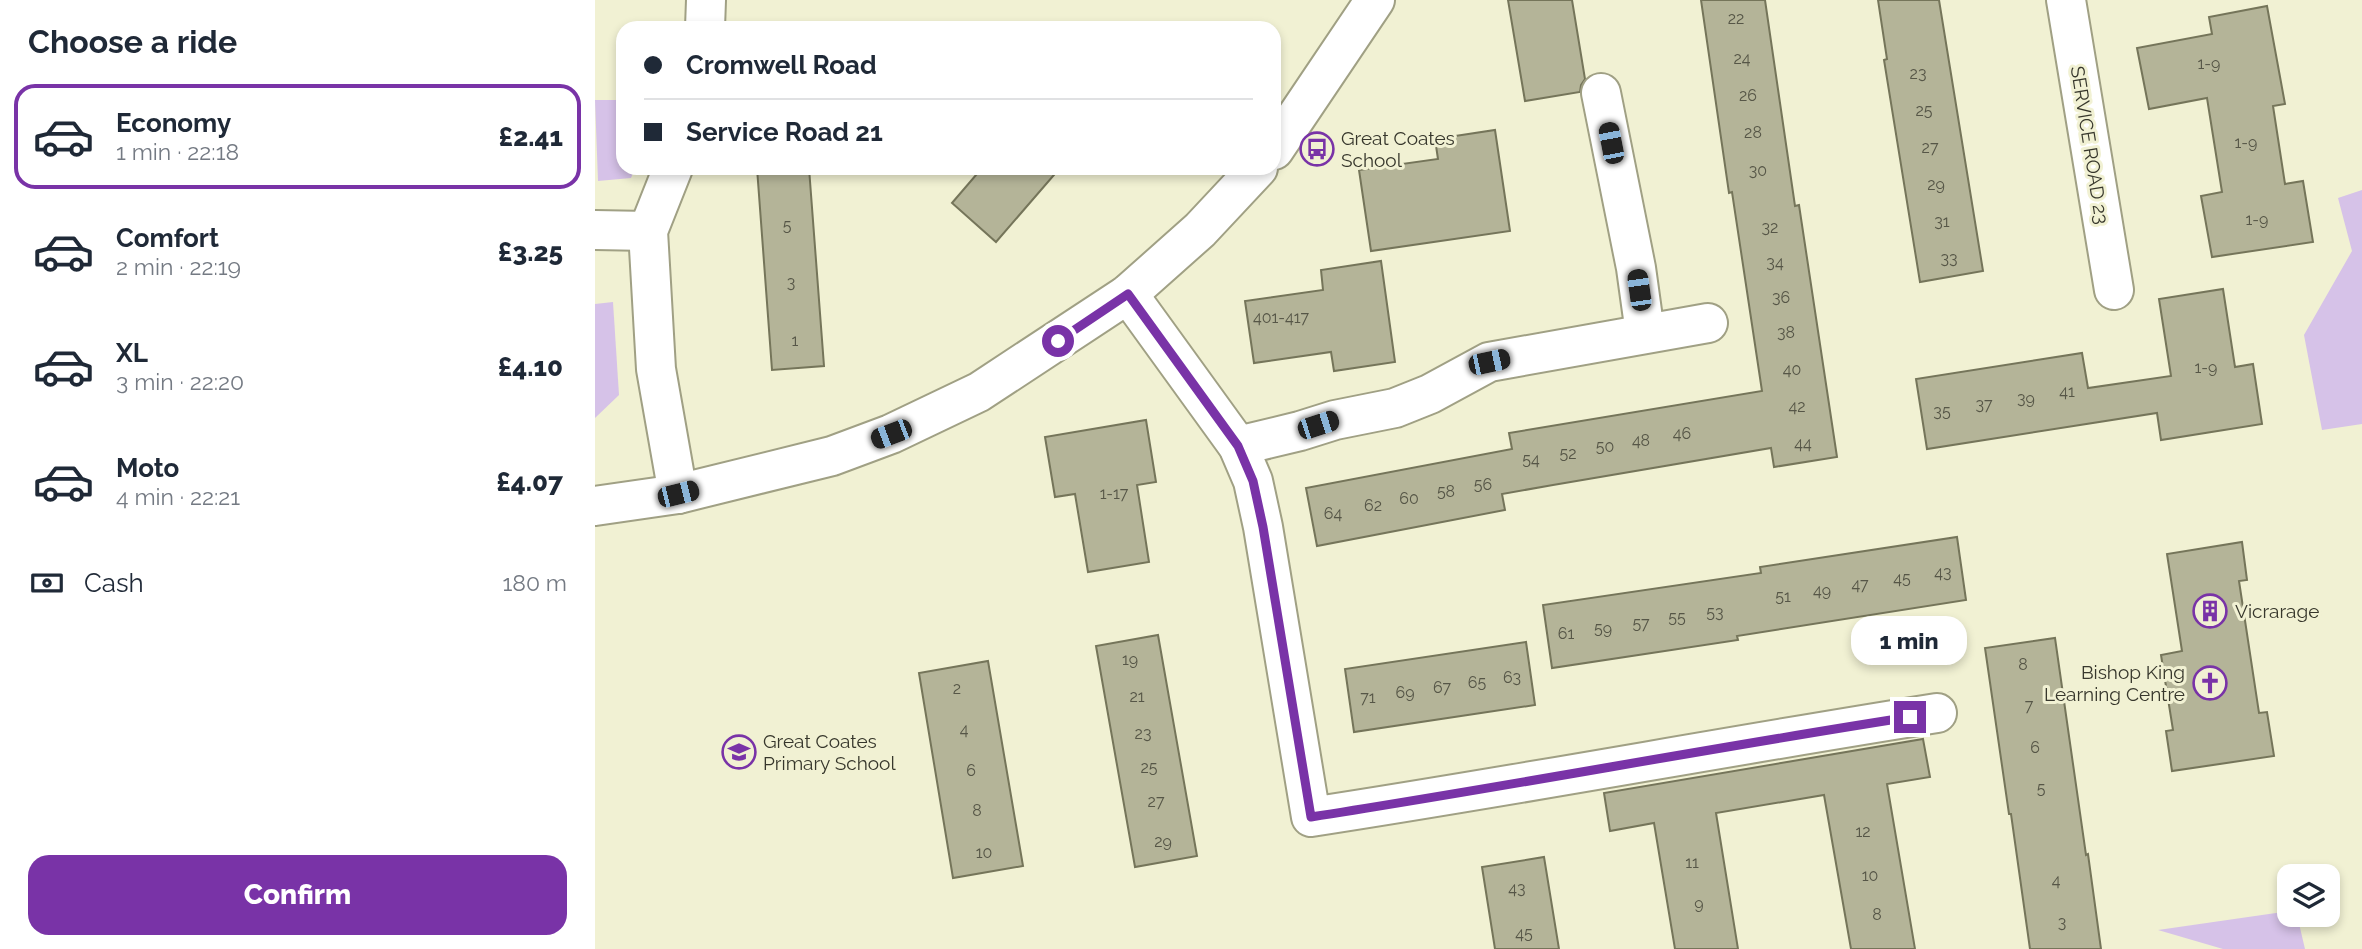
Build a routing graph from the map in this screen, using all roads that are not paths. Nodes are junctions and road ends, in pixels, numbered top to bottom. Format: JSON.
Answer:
{"nodes":[{"id":1,"x":706,"y":0,"type":"edge"},
{"id":2,"x":1375,"y":0,"type":"edge"},
{"id":3,"x":2067,"y":0,"type":"edge"},
{"id":4,"x":705,"y":21,"type":"edge"},
{"id":5,"x":1601,"y":93,"type":"dead end"},
{"id":6,"x":1281,"y":140,"type":"edge"},
{"id":7,"x":670,"y":175,"type":"edge"},
{"id":8,"x":1251,"y":175,"type":"edge"},
{"id":9,"x":595,"y":230,"type":"edge"},
{"id":10,"x":648,"y":231,"type":"junction"},
{"id":11,"x":2114,"y":290,"type":"dead end"},
{"id":12,"x":1128,"y":294,"type":"junction"},
{"id":13,"x":1708,"y":323,"type":"dead end"},
{"id":14,"x":1645,"y":333,"type":"junction"},
{"id":15,"x":1238,"y":446,"type":"junction"},
{"id":16,"x":678,"y":494,"type":"junction"},
{"id":17,"x":595,"y":506,"type":"edge"},
{"id":18,"x":1937,"y":713,"type":"dead end"}],
"edges":[{"from":1,"to":4,"type":"street"},
{"from":2,"to":6,"type":"street"},
{"from":3,"to":11,"type":"street","name":"SERVICE ROAD 23"},
{"from":5,"to":14,"type":"street"},
{"from":7,"to":10,"type":"street"},
{"from":8,"to":12,"type":"street"},
{"from":9,"to":10,"type":"street"},
{"from":10,"to":16,"type":"street"},
{"from":12,"to":15,"type":"street"},
{"from":12,"to":16,"type":"street"},
{"from":13,"to":14,"type":"street"},
{"from":14,"to":15,"type":"street"},
{"from":15,"to":18,"type":"street"},
{"from":16,"to":17,"type":"street"}]}
